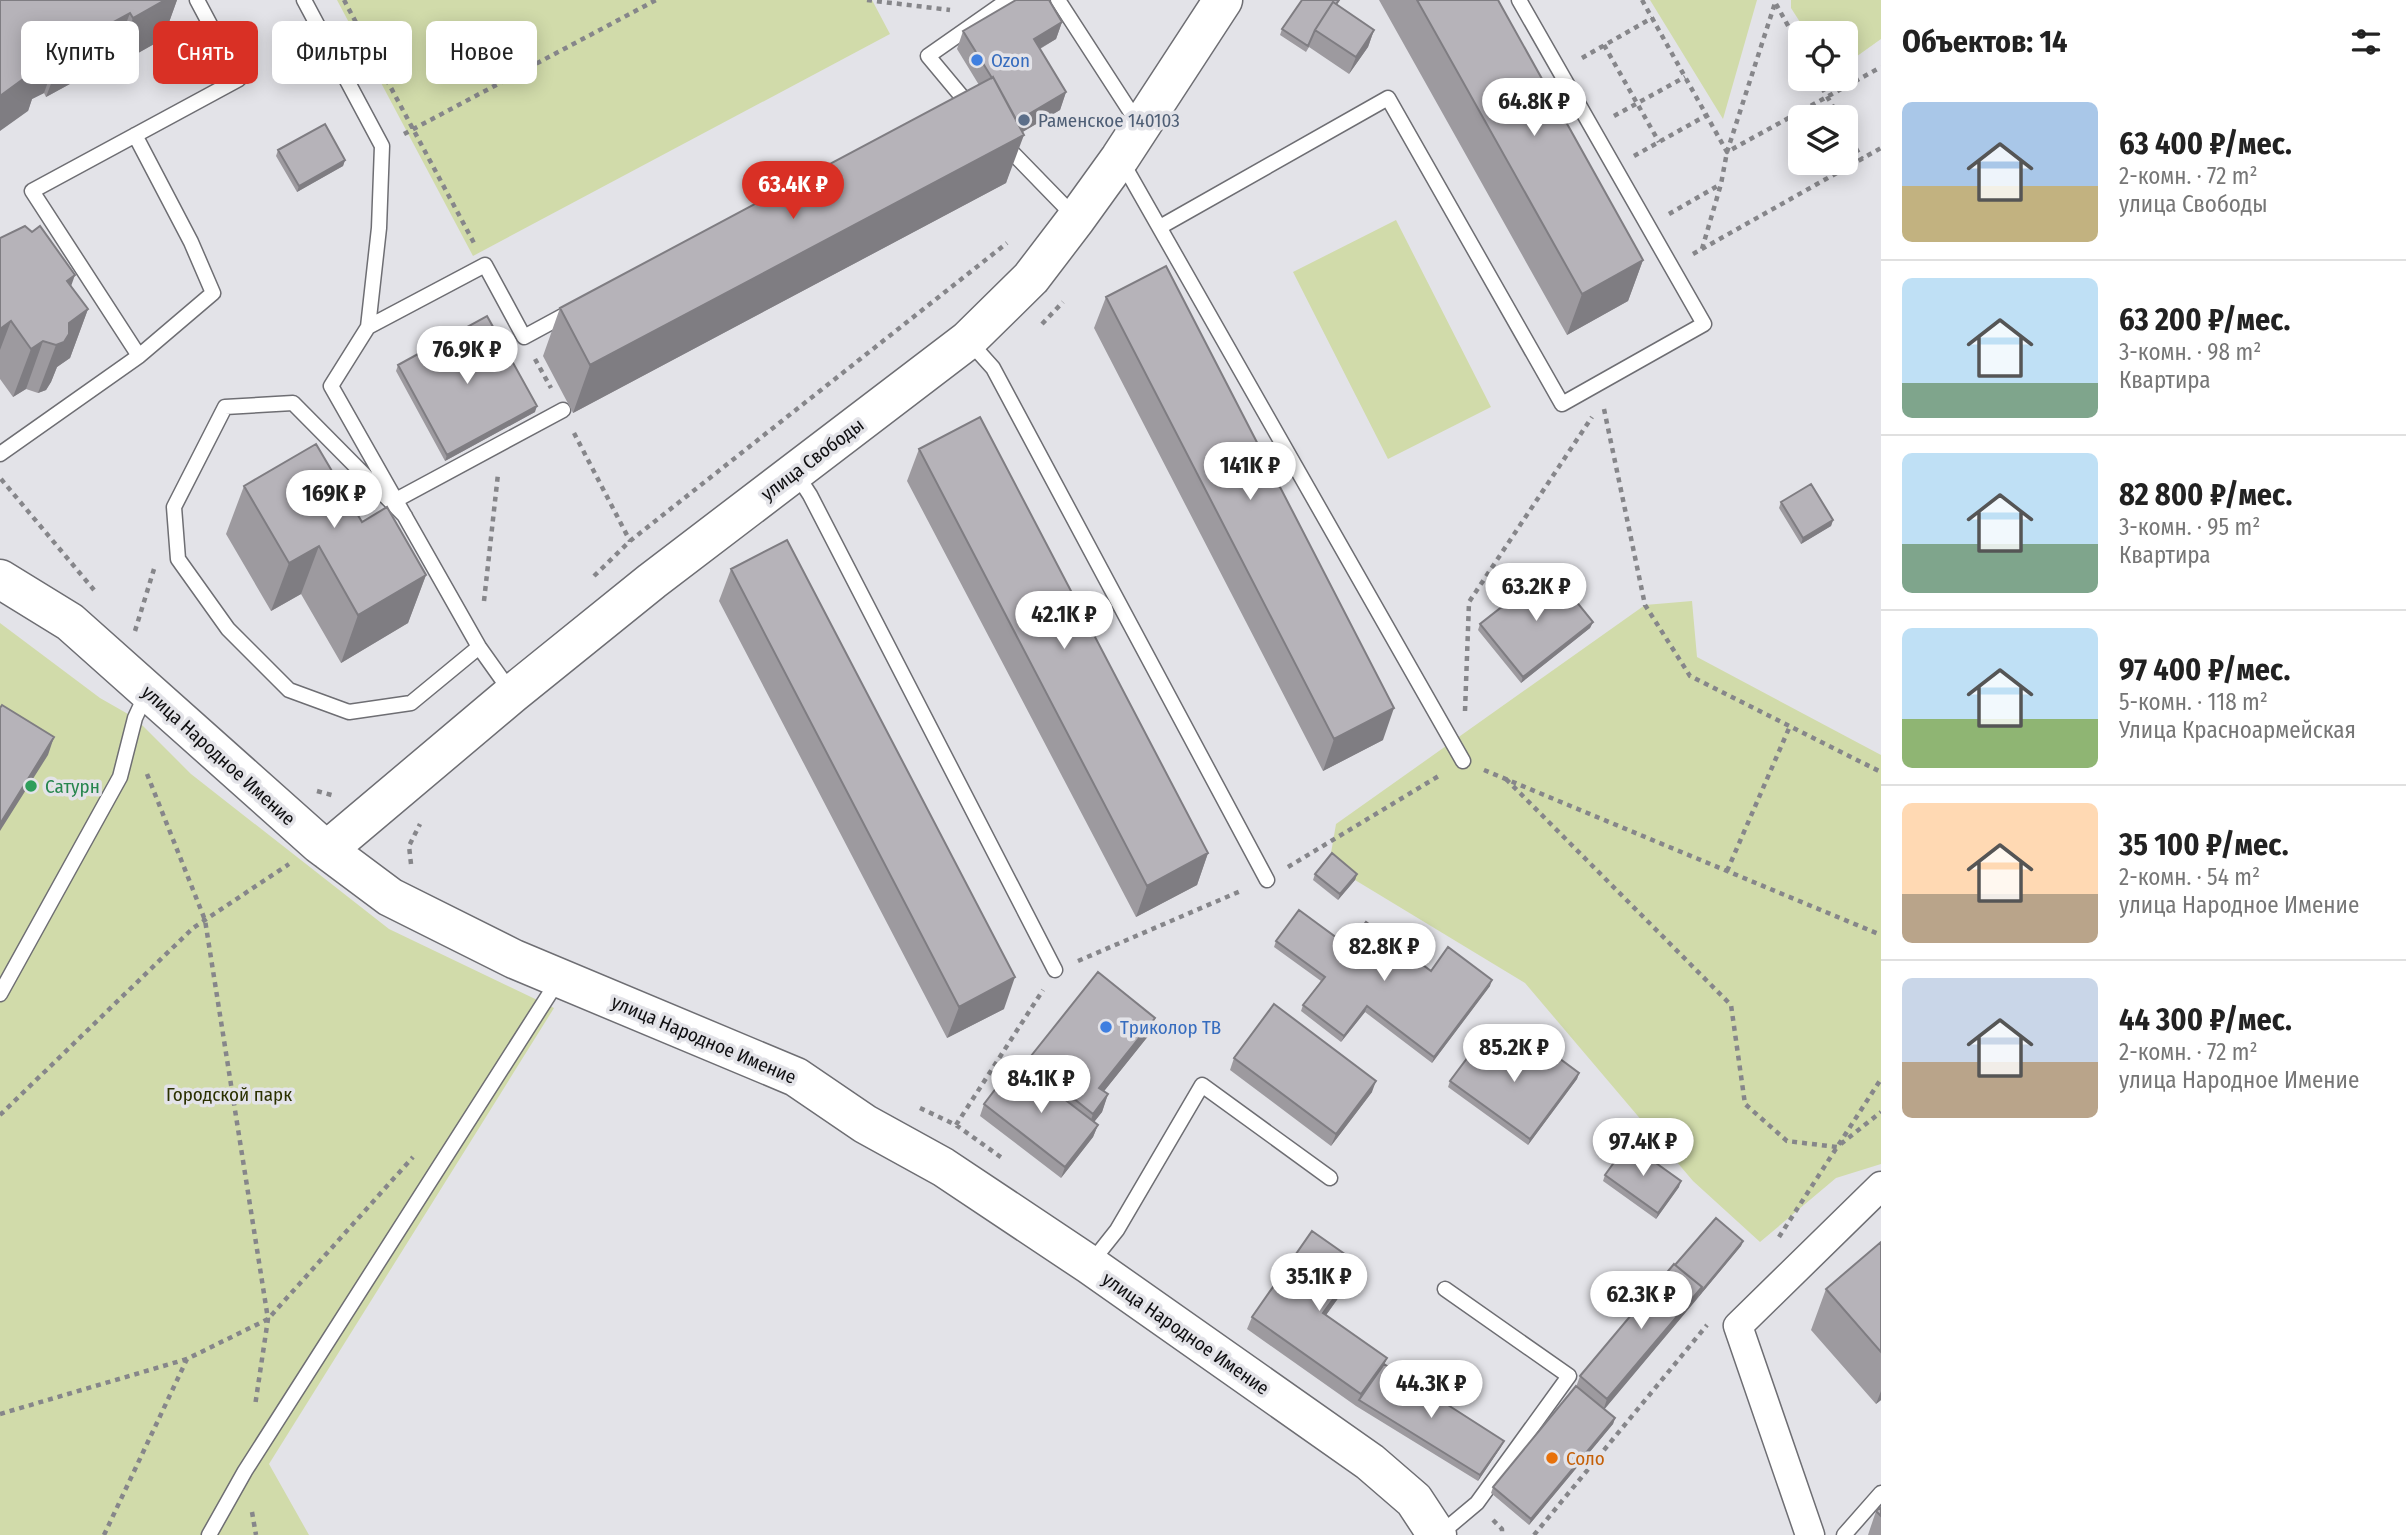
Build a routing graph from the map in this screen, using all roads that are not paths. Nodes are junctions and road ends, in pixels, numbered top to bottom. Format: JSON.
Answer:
{"nodes":[{"id":1,"x":197,"y":0,"type":"edge"},
{"id":2,"x":304,"y":0,"type":"edge"},
{"id":3,"x":1008,"y":0,"type":"edge"},
{"id":4,"x":1058,"y":0,"type":"edge"},
{"id":5,"x":1223,"y":0,"type":"edge"},
{"id":6,"x":1520,"y":0,"type":"edge"},
{"id":7,"x":135,"y":135,"type":"junction"},
{"id":8,"x":1130,"y":142,"type":"junction"},
{"id":9,"x":1076,"y":219,"type":"junction"},
{"id":10,"x":1160,"y":228,"type":"junction"},
{"id":11,"x":584,"y":305,"type":"edge"},
{"id":12,"x":368,"y":327,"type":"junction"},
{"id":13,"x":968,"y":340,"type":"junction"},
{"id":14,"x":139,"y":356,"type":"junction"},
{"id":15,"x":563,"y":410,"type":"road end"},
{"id":16,"x":0,"y":454,"type":"edge"},
{"id":17,"x":795,"y":472,"type":"junction"},
{"id":18,"x":396,"y":500,"type":"junction"},
{"id":19,"x":405,"y":516,"type":"junction"},
{"id":20,"x":0,"y":579,"type":"edge"},
{"id":21,"x":479,"y":647,"type":"junction"},
{"id":22,"x":148,"y":691,"type":"junction"},
{"id":23,"x":512,"y":694,"type":"junction"},
{"id":24,"x":1463,"y":761,"type":"road end"},
{"id":25,"x":327,"y":850,"type":"junction"},
{"id":26,"x":1267,"y":880,"type":"road end"},
{"id":27,"x":1055,"y":971,"type":"road end"},
{"id":28,"x":560,"y":978,"type":"junction"},
{"id":29,"x":0,"y":994,"type":"edge"},
{"id":30,"x":1330,"y":1178,"type":"dead end"},
{"id":31,"x":1881,"y":1186,"type":"edge"},
{"id":32,"x":1090,"y":1265,"type":"junction"},
{"id":33,"x":1445,"y":1289,"type":"dead end"},
{"id":34,"x":1881,"y":1493,"type":"edge"},
{"id":35,"x":209,"y":1535,"type":"edge"},
{"id":36,"x":1438,"y":1535,"type":"edge"},
{"id":37,"x":1811,"y":1535,"type":"edge"},
{"id":38,"x":1844,"y":1535,"type":"edge"}],
"edges":[{"from":1,"to":7,"type":"lane"},
{"from":2,"to":12,"type":"lane"},
{"from":3,"to":9,"type":"lane"},
{"from":4,"to":8,"type":"lane"},
{"from":5,"to":8,"type":"street","name":"улица Свободы"},
{"from":6,"to":10,"type":"lane"},
{"from":7,"to":14,"type":"lane"},
{"from":7,"to":14,"type":"lane"},
{"from":8,"to":9,"type":"street","name":"улица Свободы"},
{"from":8,"to":10,"type":"lane"},
{"from":9,"to":13,"type":"street","name":"улица Свободы"},
{"from":10,"to":24,"type":"lane"},
{"from":11,"to":12,"type":"lane"},
{"from":12,"to":18,"type":"lane"},
{"from":13,"to":17,"type":"street","name":"улица Свободы"},
{"from":13,"to":26,"type":"lane"},
{"from":14,"to":16,"type":"lane"},
{"from":15,"to":18,"type":"lane"},
{"from":17,"to":23,"type":"street","name":"улица Свободы"},
{"from":17,"to":27,"type":"lane"},
{"from":18,"to":19,"type":"lane"},
{"from":19,"to":21,"type":"lane"},
{"from":19,"to":21,"type":"lane"},
{"from":20,"to":22,"type":"street","name":"улица Народное Имение"},
{"from":21,"to":23,"type":"lane"},
{"from":22,"to":25,"type":"street","name":"улица Народное Имение"},
{"from":22,"to":29,"type":"lane"},
{"from":23,"to":25,"type":"street","name":"улица Свободы"},
{"from":25,"to":28,"type":"street","name":"улица Народное Имение"},
{"from":28,"to":32,"type":"street","name":"улица Народное Имение"},
{"from":28,"to":35,"type":"lane"},
{"from":30,"to":32,"type":"lane"},
{"from":31,"to":37,"type":"street"},
{"from":32,"to":36,"type":"street","name":"улица Народное Имение"},
{"from":33,"to":36,"type":"lane"},
{"from":34,"to":38,"type":"lane"}]}
